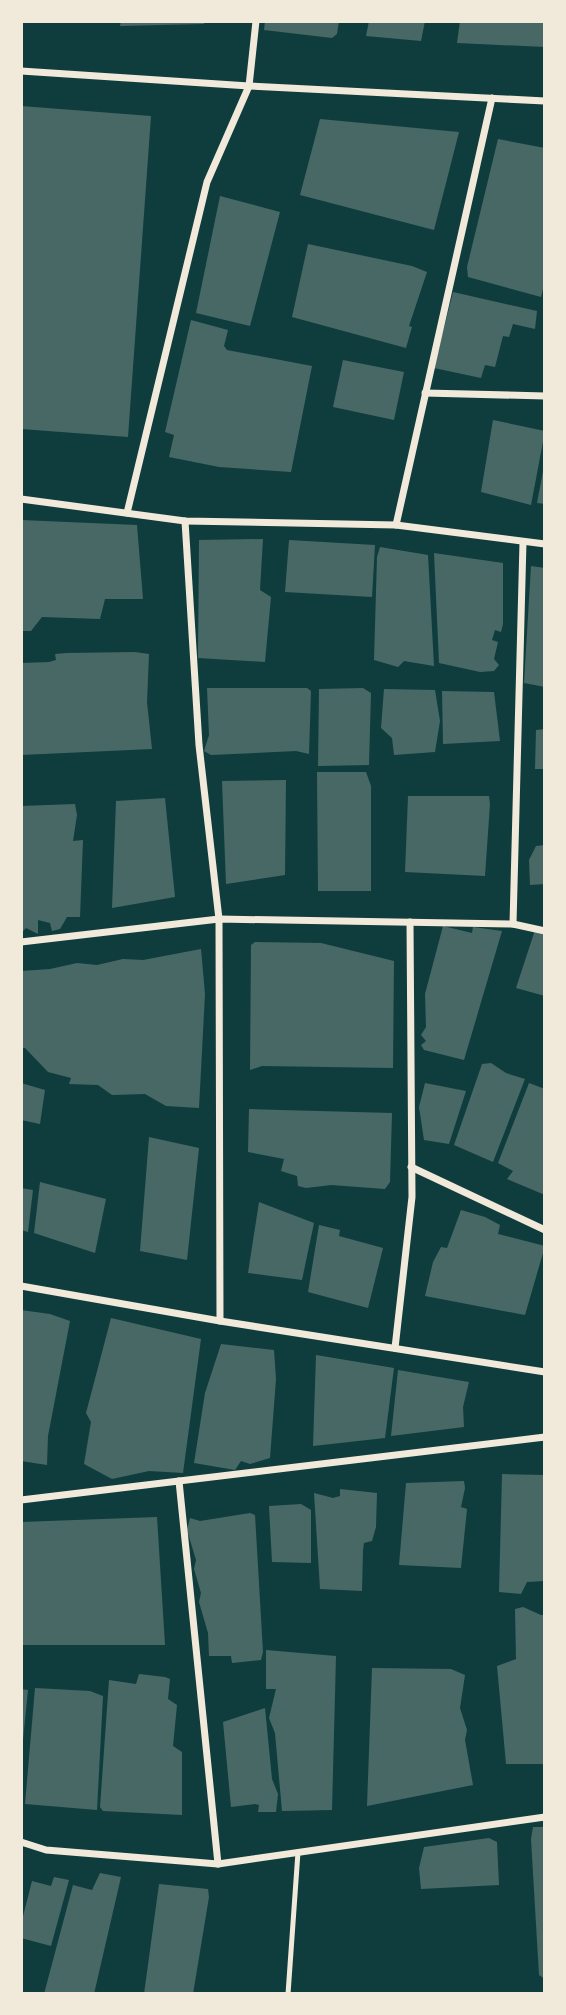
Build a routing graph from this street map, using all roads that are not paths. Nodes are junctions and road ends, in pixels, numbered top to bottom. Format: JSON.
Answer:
{"nodes":[{"id":1,"x":256,"y":21,"type":"edge"},
{"id":2,"x":21,"y":72,"type":"edge"},
{"id":3,"x":249,"y":86,"type":"junction"},
{"id":4,"x":492,"y":98,"type":"junction"},
{"id":5,"x":545,"y":101,"type":"edge"},
{"id":6,"x":425,"y":393,"type":"junction"},
{"id":7,"x":545,"y":396,"type":"edge"},
{"id":8,"x":21,"y":499,"type":"edge"},
{"id":9,"x":127,"y":513,"type":"junction"},
{"id":10,"x":185,"y":521,"type":"junction"},
{"id":11,"x":396,"y":526,"type":"junction"},
{"id":12,"x":523,"y":542,"type":"junction"},
{"id":13,"x":545,"y":544,"type":"edge"},
{"id":14,"x":219,"y":919,"type":"junction"},
{"id":15,"x":410,"y":922,"type":"junction"},
{"id":16,"x":513,"y":924,"type":"junction"},
{"id":17,"x":545,"y":931,"type":"edge"},
{"id":18,"x":21,"y":942,"type":"edge"},
{"id":19,"x":411,"y":1167,"type":"junction"},
{"id":20,"x":545,"y":1230,"type":"edge"},
{"id":21,"x":21,"y":1286,"type":"edge"},
{"id":22,"x":220,"y":1321,"type":"junction"},
{"id":23,"x":395,"y":1348,"type":"junction"},
{"id":24,"x":545,"y":1371,"type":"edge"},
{"id":25,"x":545,"y":1437,"type":"edge"},
{"id":26,"x":179,"y":1481,"type":"junction"},
{"id":27,"x":21,"y":1500,"type":"edge"},
{"id":28,"x":545,"y":1817,"type":"edge"},
{"id":29,"x":21,"y":1842,"type":"edge"},
{"id":30,"x":298,"y":1852,"type":"junction"},
{"id":31,"x":218,"y":1864,"type":"junction"},
{"id":32,"x":288,"y":1994,"type":"edge"}],
"edges":[{"from":1,"to":3,"type":"street"},
{"from":2,"to":3,"type":"street"},
{"from":3,"to":4,"type":"street"},
{"from":3,"to":9,"type":"street"},
{"from":4,"to":5,"type":"street"},
{"from":4,"to":6,"type":"street"},
{"from":6,"to":7,"type":"street"},
{"from":6,"to":11,"type":"street"},
{"from":8,"to":9,"type":"street"},
{"from":9,"to":10,"type":"street"},
{"from":10,"to":11,"type":"street"},
{"from":10,"to":14,"type":"street"},
{"from":11,"to":12,"type":"street"},
{"from":12,"to":13,"type":"street"},
{"from":12,"to":16,"type":"street"},
{"from":14,"to":15,"type":"street"},
{"from":14,"to":18,"type":"street"},
{"from":14,"to":22,"type":"street"},
{"from":15,"to":16,"type":"street"},
{"from":15,"to":19,"type":"street"},
{"from":16,"to":17,"type":"street"},
{"from":19,"to":20,"type":"street"},
{"from":19,"to":23,"type":"street"},
{"from":21,"to":22,"type":"street"},
{"from":22,"to":23,"type":"street"},
{"from":23,"to":24,"type":"street"},
{"from":25,"to":26,"type":"street"},
{"from":26,"to":27,"type":"street"},
{"from":26,"to":31,"type":"street"},
{"from":28,"to":30,"type":"street"},
{"from":29,"to":31,"type":"street"},
{"from":30,"to":31,"type":"street"},
{"from":30,"to":32,"type":"lane"}]}
